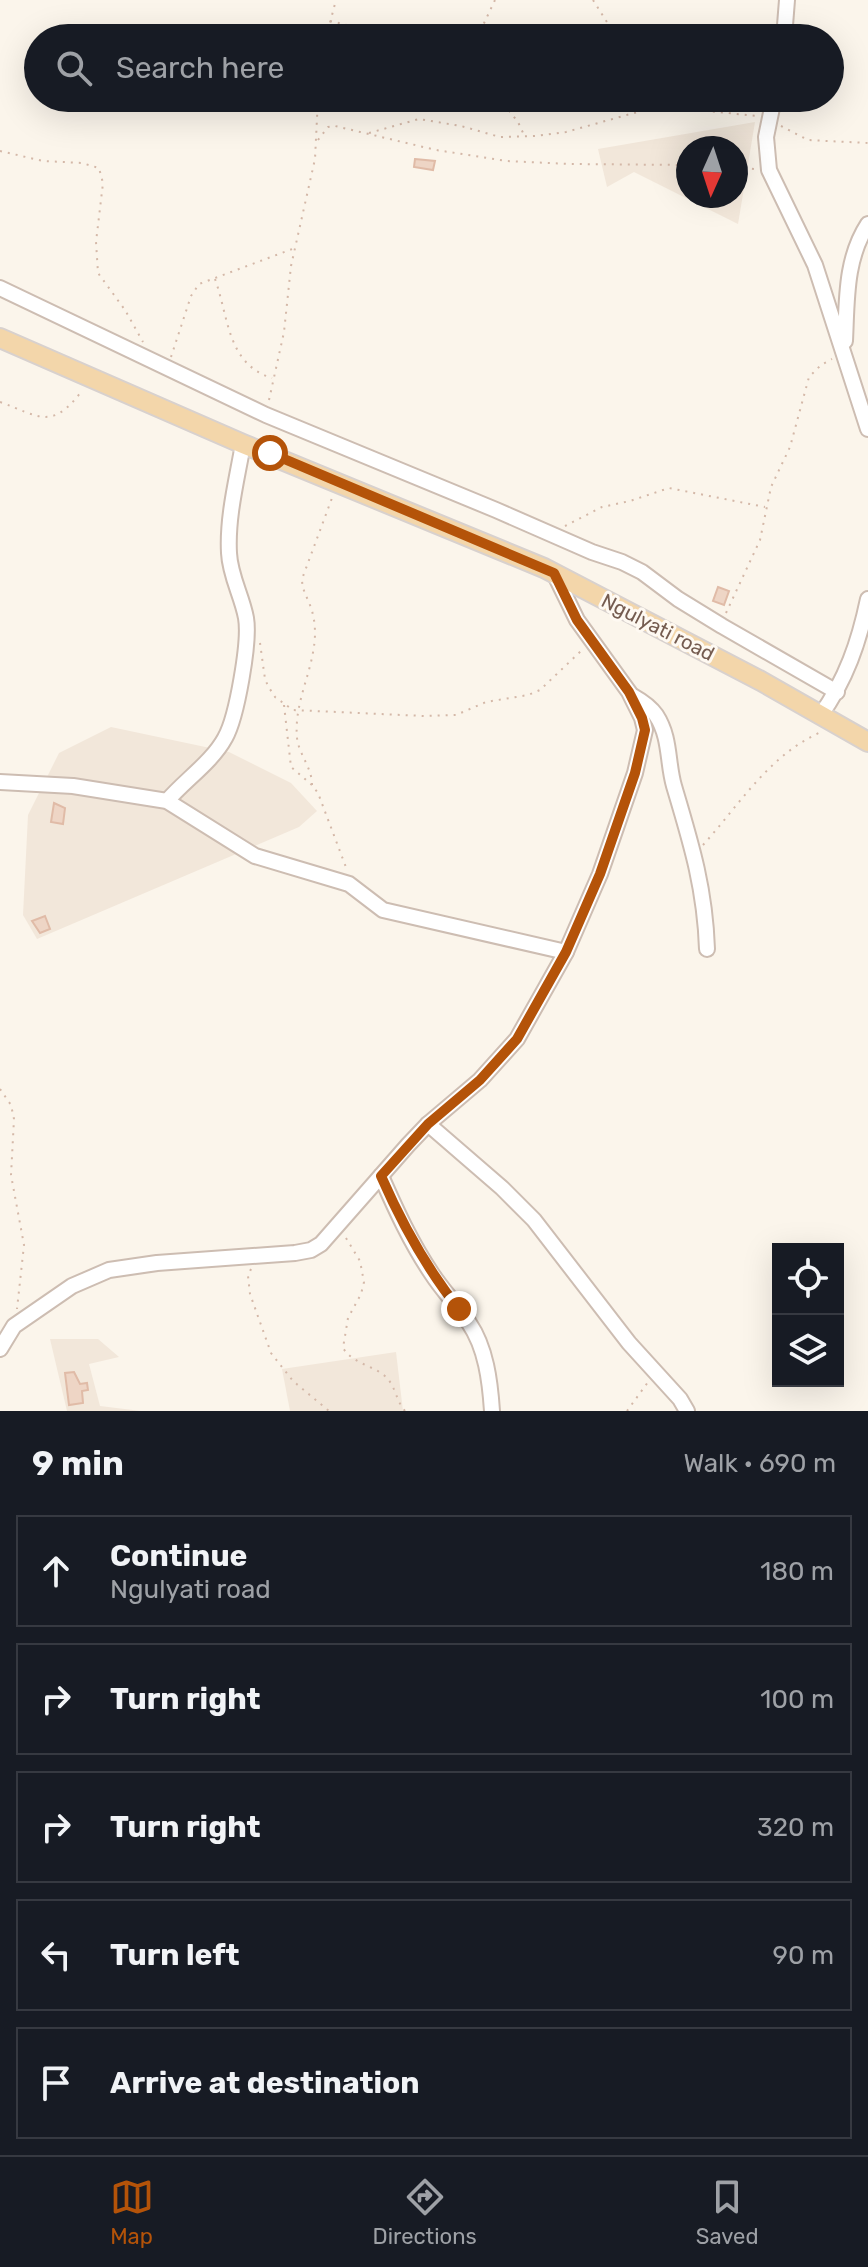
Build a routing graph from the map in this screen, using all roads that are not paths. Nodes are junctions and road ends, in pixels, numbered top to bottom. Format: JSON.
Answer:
{"nodes":[{"id":1,"x":787,"y":0,"type":"edge"},
{"id":2,"x":785,"y":24,"type":"edge"},
{"id":3,"x":771,"y":112,"type":"edge"},
{"id":4,"x":868,"y":224,"type":"edge"},
{"id":5,"x":0,"y":288,"type":"edge"},
{"id":6,"x":0,"y":338,"type":"edge"},
{"id":7,"x":844,"y":354,"type":"junction"},
{"id":8,"x":868,"y":429,"type":"edge"},
{"id":9,"x":243,"y":444,"type":"junction"},
{"id":10,"x":554,"y":573,"type":"junction"},
{"id":11,"x":868,"y":599,"type":"edge"},
{"id":12,"x":837,"y":692,"type":"junction"},
{"id":13,"x":630,"y":694,"type":"junction"},
{"id":14,"x":820,"y":716,"type":"junction"},
{"id":15,"x":868,"y":742,"type":"edge"},
{"id":16,"x":0,"y":782,"type":"edge"},
{"id":17,"x":167,"y":801,"type":"junction"},
{"id":18,"x":707,"y":949,"type":"dead end"},
{"id":19,"x":566,"y":952,"type":"junction"},
{"id":20,"x":428,"y":1124,"type":"junction"},
{"id":21,"x":381,"y":1176,"type":"junction"},
{"id":22,"x":0,"y":1349,"type":"edge"},
{"id":23,"x":492,"y":1411,"type":"edge"},
{"id":24,"x":687,"y":1411,"type":"edge"}],
"edges":[{"from":1,"to":2,"type":"street"},
{"from":3,"to":7,"type":"street"},
{"from":4,"to":7,"type":"street"},
{"from":5,"to":12,"type":"street"},
{"from":6,"to":9,"type":"main road","name":"Ngulyati road"},
{"from":7,"to":8,"type":"street"},
{"from":9,"to":10,"type":"main road","name":"Ngulyati road"},
{"from":9,"to":17,"type":"street"},
{"from":10,"to":13,"type":"street"},
{"from":10,"to":14,"type":"main road","name":"Ngulyati road"},
{"from":11,"to":12,"type":"street"},
{"from":12,"to":14,"type":"street"},
{"from":13,"to":18,"type":"street"},
{"from":13,"to":19,"type":"street"},
{"from":14,"to":15,"type":"main road","name":"Ngulyati road"},
{"from":16,"to":17,"type":"street"},
{"from":17,"to":19,"type":"street"},
{"from":19,"to":20,"type":"street"},
{"from":20,"to":21,"type":"street"},
{"from":20,"to":24,"type":"street"},
{"from":21,"to":22,"type":"street"},
{"from":21,"to":23,"type":"street"}]}
